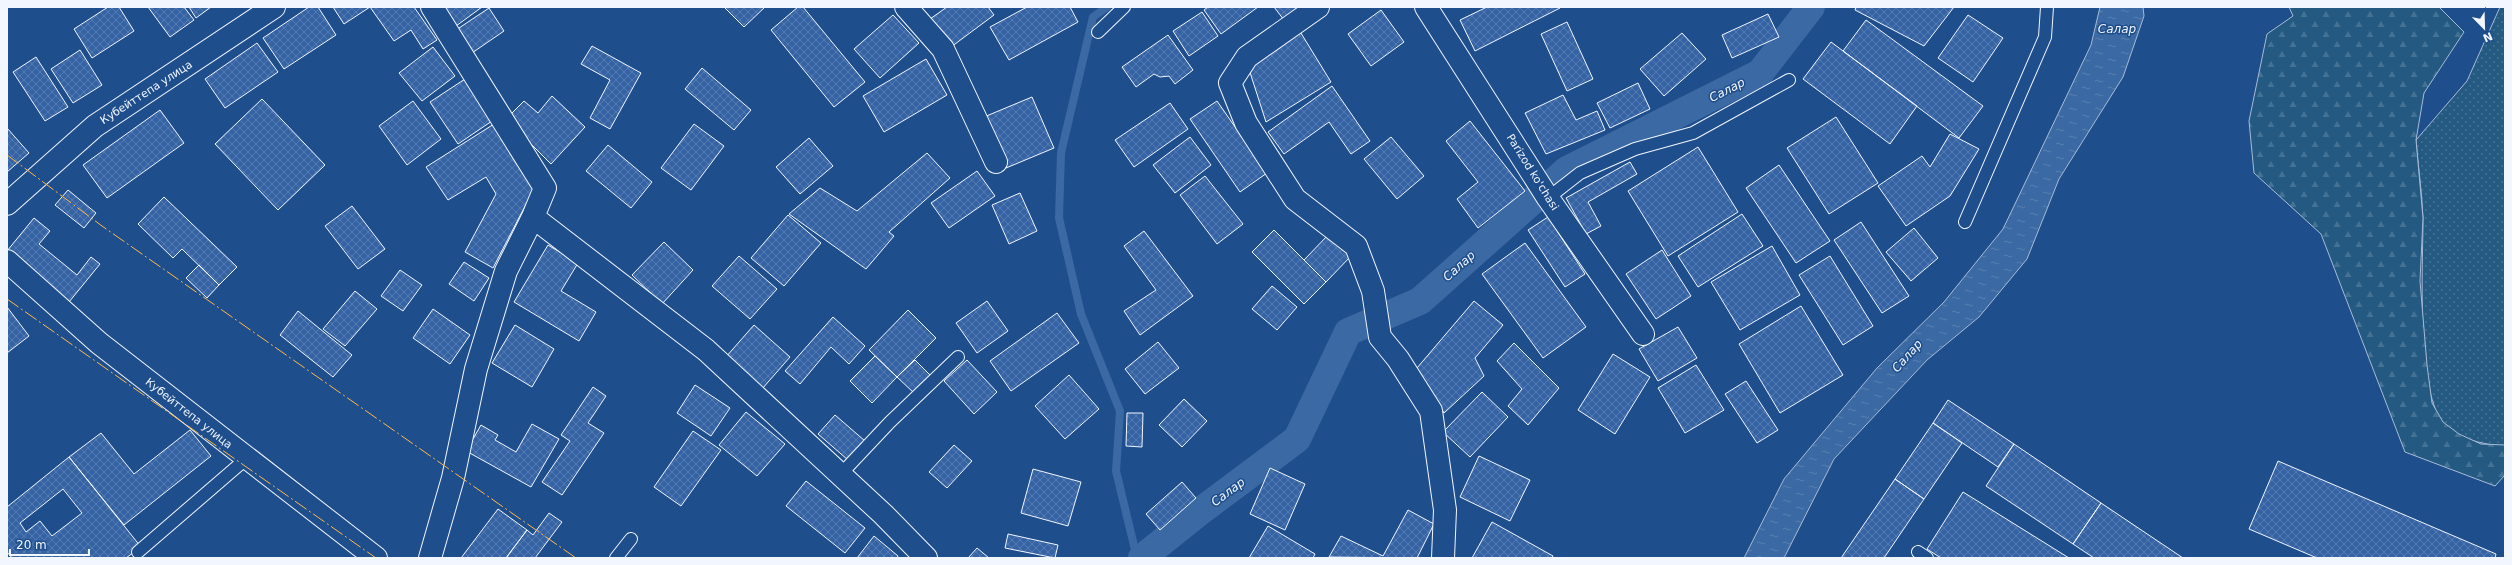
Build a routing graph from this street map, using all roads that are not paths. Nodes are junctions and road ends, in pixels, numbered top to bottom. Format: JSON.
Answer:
{"nodes":[{"id":1,"x":274,"y":7,"type":"edge"},
{"id":2,"x":432,"y":7,"type":"edge"},
{"id":3,"x":906,"y":7,"type":"edge"},
{"id":4,"x":1124,"y":7,"type":"edge"},
{"id":5,"x":1318,"y":7,"type":"edge"},
{"id":6,"x":1426,"y":7,"type":"edge"},
{"id":7,"x":2047,"y":7,"type":"edge"},
{"id":8,"x":1098,"y":32,"type":"dead end"},
{"id":9,"x":1789,"y":80,"type":"dead end"},
{"id":10,"x":996,"y":162,"type":"dead end"},
{"id":11,"x":1548,"y":198,"type":"junction"},
{"id":12,"x":7,"y":204,"type":"edge"},
{"id":13,"x":533,"y":217,"type":"junction"},
{"id":14,"x":1965,"y":222,"type":"dead end"},
{"id":15,"x":7,"y":261,"type":"edge"},
{"id":16,"x":1643,"y":334,"type":"dead end"},
{"id":17,"x":958,"y":357,"type":"dead end"},
{"id":18,"x":247,"y":458,"type":"junction"},
{"id":19,"x":840,"y":475,"type":"junction"},
{"id":20,"x":631,"y":539,"type":"dead end"},
{"id":21,"x":138,"y":552,"type":"dead end"},
{"id":22,"x":376,"y":558,"type":"edge"},
{"id":23,"x":430,"y":558,"type":"edge"},
{"id":24,"x":616,"y":558,"type":"edge"},
{"id":25,"x":926,"y":558,"type":"edge"},
{"id":26,"x":1443,"y":558,"type":"edge"}],
"edges":[{"from":1,"to":12,"type":"street","name":"Кубейттепа улица"},
{"from":2,"to":13,"type":"street"},
{"from":3,"to":10,"type":"street"},
{"from":4,"to":8,"type":"lane"},
{"from":5,"to":26,"type":"street"},
{"from":6,"to":11,"type":"street","name":"Parizod ko'chasi"},
{"from":7,"to":14,"type":"lane"},
{"from":9,"to":11,"type":"lane"},
{"from":11,"to":16,"type":"street","name":"Parizod ko'chasi"},
{"from":13,"to":19,"type":"street"},
{"from":13,"to":23,"type":"street"},
{"from":15,"to":18,"type":"street","name":"Кубейттепа улица"},
{"from":17,"to":19,"type":"lane"},
{"from":18,"to":21,"type":"lane"},
{"from":18,"to":22,"type":"street","name":"Кубейттепа улица"},
{"from":19,"to":25,"type":"street"},
{"from":20,"to":24,"type":"lane"}]}
